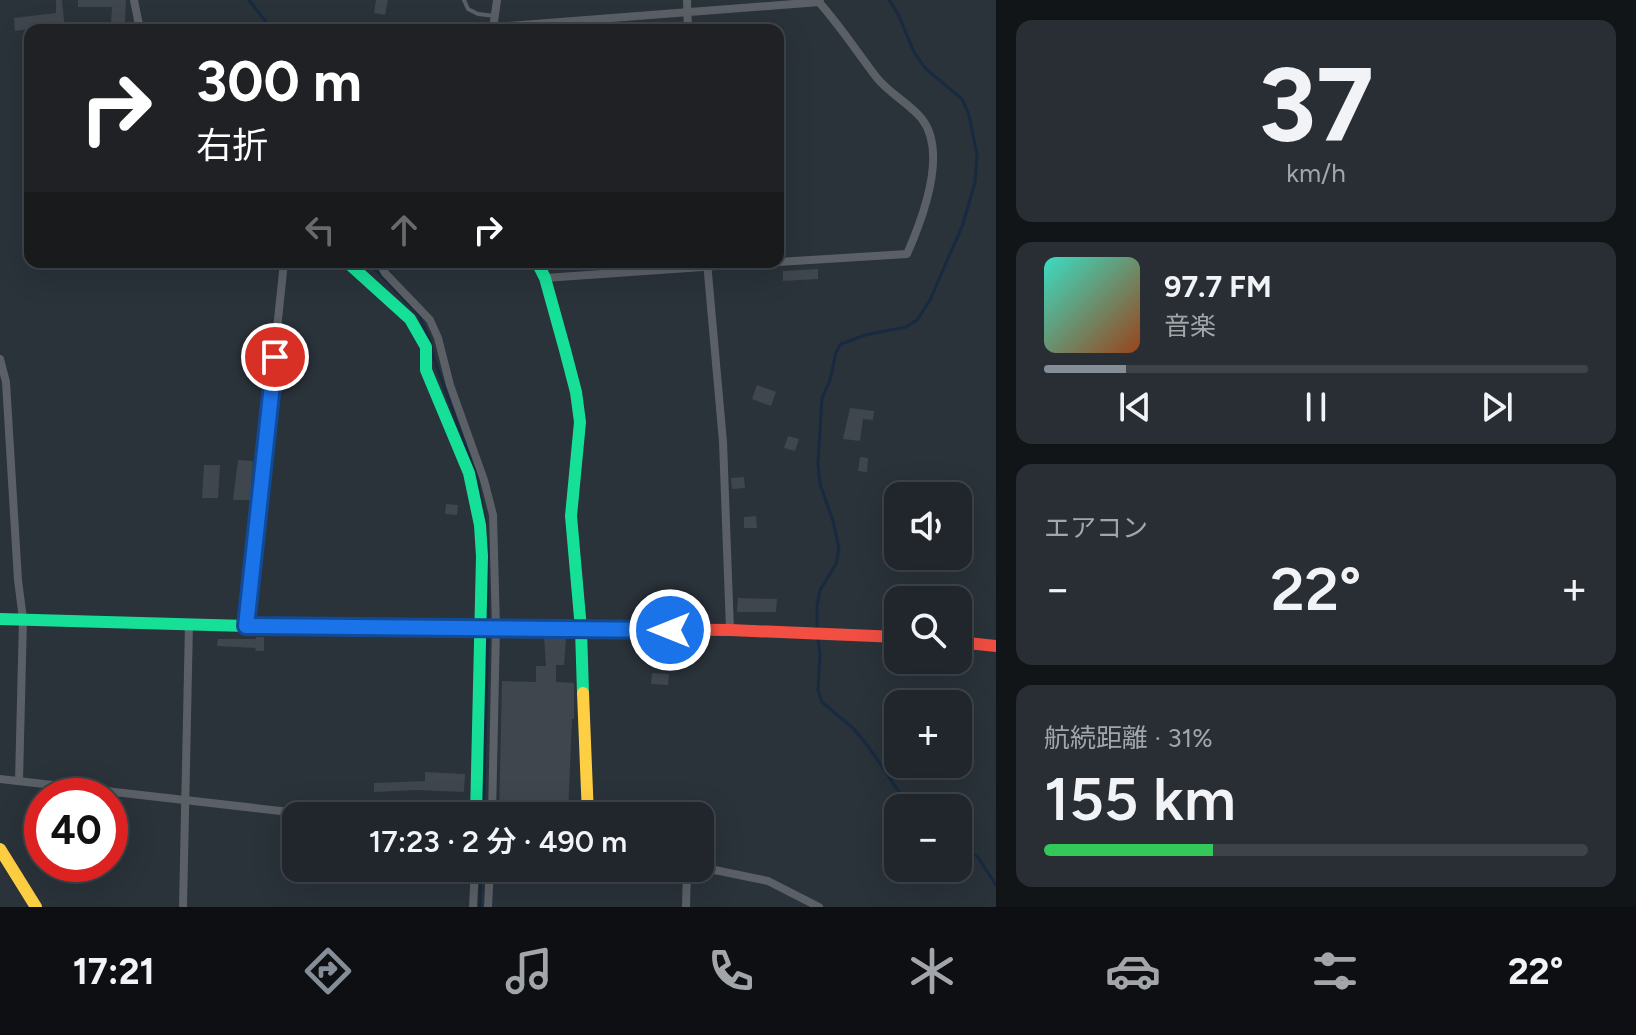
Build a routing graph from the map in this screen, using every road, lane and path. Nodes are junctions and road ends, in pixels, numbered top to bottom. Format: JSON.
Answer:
{"nodes":[{"id":1,"x":134,"y":0,"type":"edge"},
{"id":2,"x":464,"y":0,"type":"edge"},
{"id":3,"x":497,"y":0,"type":"edge"},
{"id":4,"x":687,"y":0,"type":"edge"},
{"id":5,"x":818,"y":1,"type":"edge"},
{"id":6,"x":687,"y":11,"type":"junction"},
{"id":7,"x":495,"y":16,"type":"junction"},
{"id":8,"x":139,"y":24,"type":"edge"},
{"id":9,"x":494,"y":24,"type":"edge"},
{"id":10,"x":539,"y":24,"type":"edge"},
{"id":11,"x":688,"y":24,"type":"edge"},
{"id":12,"x":784,"y":262,"type":"edge"},
{"id":13,"x":283,"y":268,"type":"edge"},
{"id":14,"x":354,"y":268,"type":"edge"},
{"id":15,"x":382,"y":268,"type":"edge"},
{"id":16,"x":540,"y":268,"type":"edge"},
{"id":17,"x":661,"y":268,"type":"edge"},
{"id":18,"x":707,"y":268,"type":"edge"},
{"id":19,"x":545,"y":278,"type":"junction"},
{"id":20,"x":0,"y":359,"type":"edge"},
{"id":21,"x":0,"y":619,"type":"edge"},
{"id":22,"x":23,"y":619,"type":"junction"},
{"id":23,"x":189,"y":624,"type":"junction"},
{"id":24,"x":246,"y":626,"type":"junction"},
{"id":25,"x":481,"y":627,"type":"junction"},
{"id":26,"x":496,"y":628,"type":"junction"},
{"id":27,"x":581,"y":629,"type":"junction"},
{"id":28,"x":730,"y":630,"type":"junction"},
{"id":29,"x":884,"y":636,"type":"edge"},
{"id":30,"x":972,"y":643,"type":"edge"},
{"id":31,"x":996,"y":646,"type":"edge"},
{"id":32,"x":0,"y":779,"type":"edge"},
{"id":33,"x":19,"y":781,"type":"junction"},
{"id":34,"x":185,"y":801,"type":"junction"},
{"id":35,"x":476,"y":802,"type":"edge"},
{"id":36,"x":492,"y":802,"type":"edge"},
{"id":37,"x":587,"y":802,"type":"edge"},
{"id":38,"x":282,"y":811,"type":"edge"},
{"id":39,"x":0,"y":849,"type":"edge"},
{"id":40,"x":714,"y":870,"type":"edge"},
{"id":41,"x":474,"y":882,"type":"edge"},
{"id":42,"x":489,"y":882,"type":"edge"},
{"id":43,"x":687,"y":882,"type":"edge"},
{"id":44,"x":36,"y":907,"type":"edge"},
{"id":45,"x":183,"y":907,"type":"edge"},
{"id":46,"x":473,"y":907,"type":"edge"},
{"id":47,"x":488,"y":907,"type":"edge"},
{"id":48,"x":686,"y":907,"type":"edge"},
{"id":49,"x":819,"y":907,"type":"edge"}],
"edges":[{"from":1,"to":8,"type":"street"},
{"from":2,"to":7,"type":"lane"},
{"from":3,"to":7,"type":"street"},
{"from":4,"to":6,"type":"street"},
{"from":5,"to":6,"type":"street"},
{"from":5,"to":12,"type":"street"},
{"from":6,"to":10,"type":"street"},
{"from":6,"to":11,"type":"street"},
{"from":7,"to":9,"type":"street"},
{"from":13,"to":24,"type":"street"},
{"from":14,"to":25,"type":"street"},
{"from":15,"to":26,"type":"street"},
{"from":16,"to":19,"type":"street"},
{"from":17,"to":19,"type":"street"},
{"from":18,"to":28,"type":"street"},
{"from":19,"to":27,"type":"street"},
{"from":20,"to":22,"type":"street"},
{"from":21,"to":22,"type":"street"},
{"from":22,"to":23,"type":"street"},
{"from":22,"to":33,"type":"street"},
{"from":23,"to":24,"type":"street"},
{"from":23,"to":34,"type":"street"},
{"from":24,"to":25,"type":"street"},
{"from":25,"to":26,"type":"street"},
{"from":25,"to":35,"type":"street"},
{"from":26,"to":27,"type":"street"},
{"from":26,"to":36,"type":"street"},
{"from":27,"to":28,"type":"street"},
{"from":27,"to":37,"type":"street"},
{"from":28,"to":29,"type":"street"},
{"from":30,"to":31,"type":"street"},
{"from":32,"to":33,"type":"street"},
{"from":33,"to":34,"type":"street"},
{"from":34,"to":38,"type":"street"},
{"from":34,"to":45,"type":"street"},
{"from":39,"to":44,"type":"street"},
{"from":40,"to":49,"type":"street"},
{"from":41,"to":46,"type":"street"},
{"from":42,"to":47,"type":"street"},
{"from":43,"to":48,"type":"street"}]}
